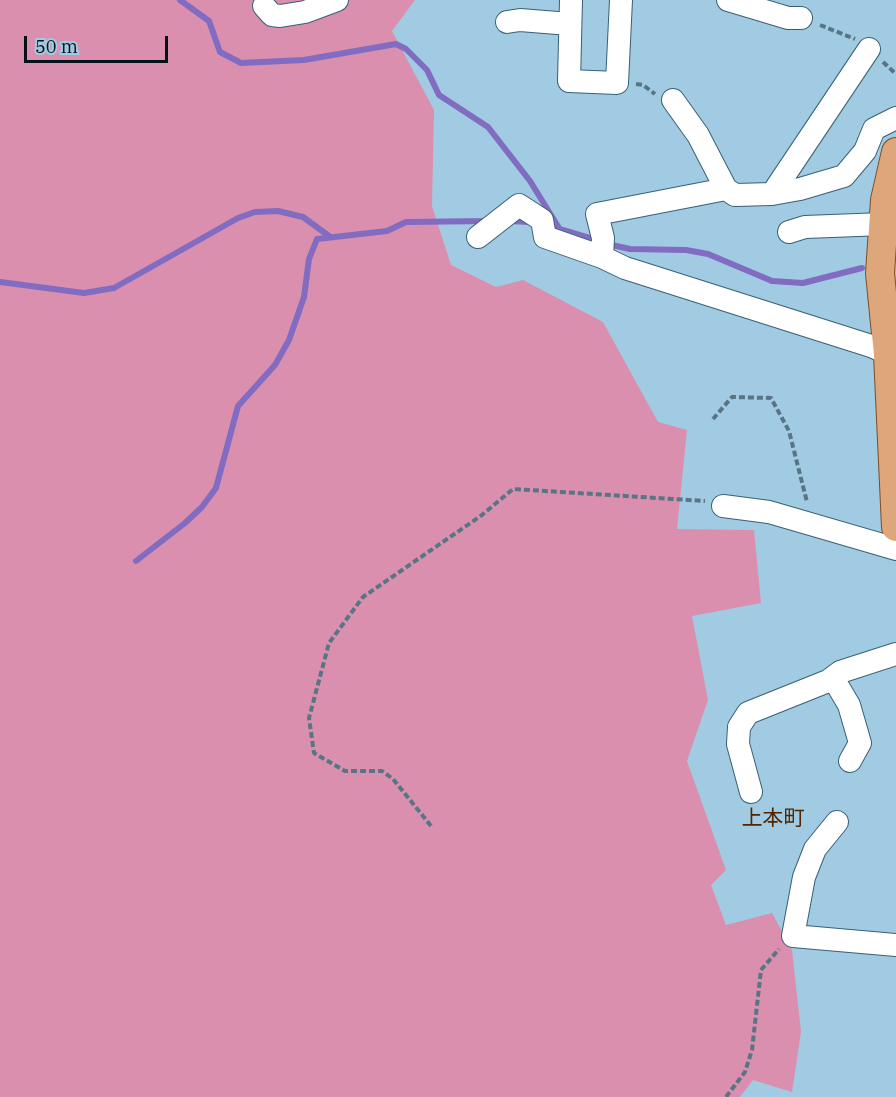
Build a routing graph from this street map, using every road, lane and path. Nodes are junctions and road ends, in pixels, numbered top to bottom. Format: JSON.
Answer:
{"nodes":[{"id":1,"x":337,"y":0,"type":"edge"},
{"id":2,"x":571,"y":0,"type":"edge"},
{"id":3,"x":621,"y":0,"type":"edge"},
{"id":4,"x":728,"y":0,"type":"edge"},
{"id":5,"x":777,"y":0,"type":"edge"},
{"id":6,"x":264,"y":6,"type":"dead end"},
{"id":7,"x":507,"y":22,"type":"dead end"},
{"id":8,"x":570,"y":24,"type":"junction"},
{"id":9,"x":869,"y":49,"type":"dead end"},
{"id":10,"x":617,"y":83,"type":"junction"},
{"id":11,"x":673,"y":100,"type":"joint"},
{"id":12,"x":896,"y":118,"type":"edge"},
{"id":13,"x":896,"y":152,"type":"edge"},
{"id":14,"x":726,"y":189,"type":"junction"},
{"id":15,"x":772,"y":194,"type":"junction"},
{"id":16,"x":884,"y":224,"type":"junction"},
{"id":17,"x":492,"y":227,"type":"dead end"},
{"id":18,"x":789,"y":232,"type":"dead end"},
{"id":19,"x":602,"y":247,"type":"junction"},
{"id":20,"x":892,"y":355,"type":"edge"},
{"id":21,"x":713,"y":419,"type":"dead end"},
{"id":22,"x":723,"y":506,"type":"joint"},
{"id":23,"x":811,"y":523,"type":"junction"},
{"id":24,"x":896,"y":527,"type":"edge"},
{"id":25,"x":896,"y":549,"type":"edge"},
{"id":26,"x":896,"y":654,"type":"edge"},
{"id":27,"x":833,"y":678,"type":"junction"},
{"id":28,"x":850,"y":761,"type":"dead end"},
{"id":29,"x":751,"y":792,"type":"dead end"},
{"id":30,"x":837,"y":822,"type":"dead end"},
{"id":31,"x":431,"y":826,"type":"dead end"},
{"id":32,"x":793,"y":936,"type":"junction"},
{"id":33,"x":896,"y":945,"type":"edge"},
{"id":34,"x":726,"y":1097,"type":"edge"}],
"edges":[{"from":1,"to":6,"type":"street"},
{"from":2,"to":8,"type":"street"},
{"from":3,"to":10,"type":"street"},
{"from":4,"to":5,"type":"street"},
{"from":7,"to":8,"type":"street"},
{"from":8,"to":10,"type":"street"},
{"from":9,"to":15,"type":"street"},
{"from":10,"to":11,"type":"path"},
{"from":11,"to":14,"type":"street"},
{"from":12,"to":15,"type":"street"},
{"from":13,"to":16,"type":"main road"},
{"from":14,"to":15,"type":"street"},
{"from":14,"to":19,"type":"street"},
{"from":16,"to":18,"type":"street"},
{"from":16,"to":20,"type":"main road"},
{"from":17,"to":19,"type":"street"},
{"from":19,"to":20,"type":"street"},
{"from":20,"to":24,"type":"main road"},
{"from":21,"to":23,"type":"path"},
{"from":22,"to":23,"type":"street"},
{"from":22,"to":31,"type":"path"},
{"from":23,"to":25,"type":"street"},
{"from":26,"to":27,"type":"street"},
{"from":27,"to":28,"type":"street"},
{"from":27,"to":29,"type":"street"},
{"from":30,"to":32,"type":"street"},
{"from":32,"to":33,"type":"street"},
{"from":32,"to":34,"type":"path"}]}
